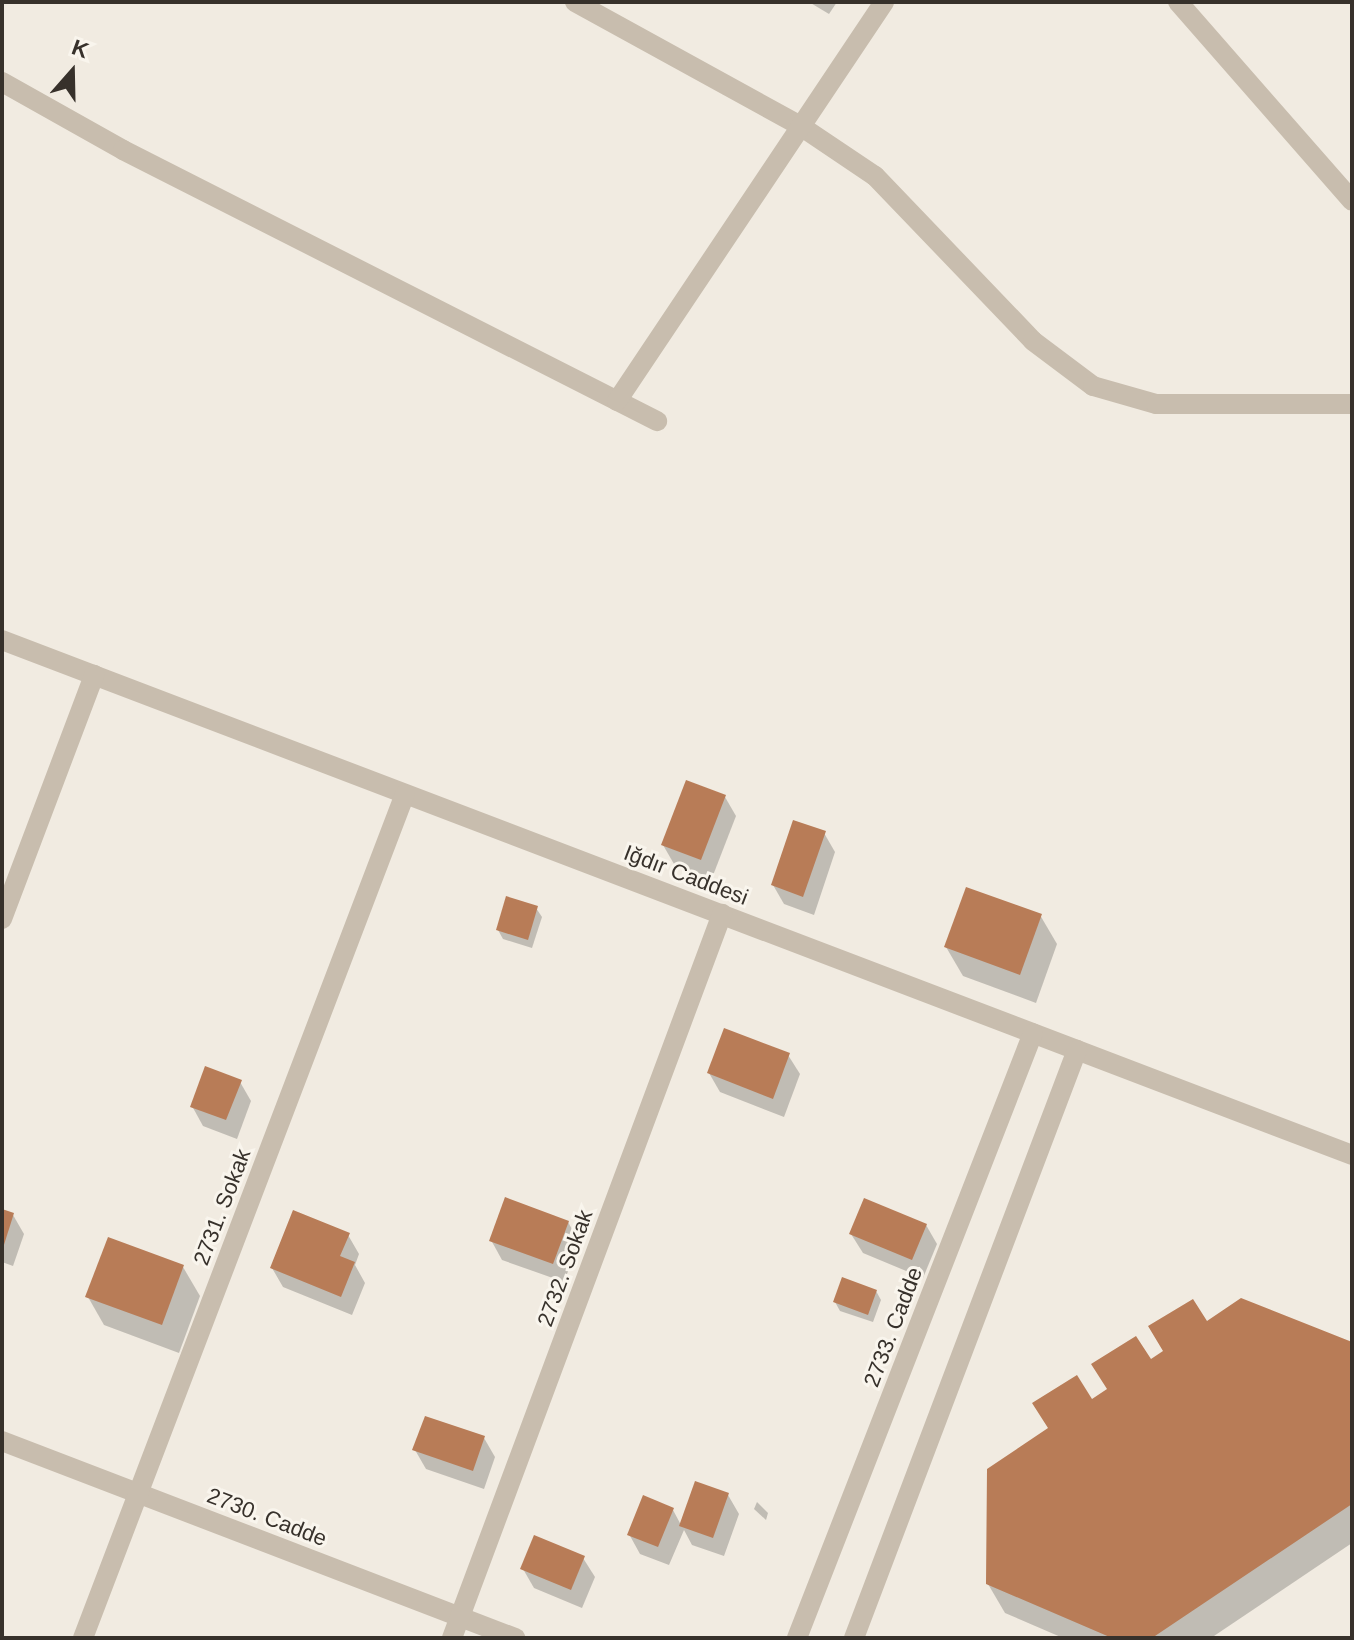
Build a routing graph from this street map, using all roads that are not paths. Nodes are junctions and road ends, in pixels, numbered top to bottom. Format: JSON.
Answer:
{"nodes":[{"id":1,"x":575,"y":2,"type":"edge"},
{"id":2,"x":884,"y":2,"type":"edge"},
{"id":3,"x":1178,"y":2,"type":"edge"},
{"id":4,"x":2,"y":82,"type":"edge"},
{"id":5,"x":802,"y":127,"type":"junction"},
{"id":6,"x":1352,"y":201,"type":"edge"},
{"id":7,"x":617,"y":401,"type":"junction"},
{"id":8,"x":1352,"y":404,"type":"edge"},
{"id":9,"x":657,"y":421,"type":"dead end"},
{"id":10,"x":2,"y":640,"type":"edge"},
{"id":11,"x":94,"y":675,"type":"junction"},
{"id":12,"x":405,"y":794,"type":"junction"},
{"id":13,"x":722,"y":914,"type":"junction"},
{"id":14,"x":2,"y":919,"type":"edge"},
{"id":15,"x":1033,"y":1033,"type":"junction"},
{"id":16,"x":1077,"y":1050,"type":"junction"},
{"id":17,"x":1352,"y":1155,"type":"edge"},
{"id":18,"x":2,"y":1441,"type":"edge"},
{"id":19,"x":139,"y":1494,"type":"junction"},
{"id":20,"x":460,"y":1617,"type":"junction"},
{"id":21,"x":83,"y":1638,"type":"edge"},
{"id":22,"x":452,"y":1638,"type":"edge"},
{"id":23,"x":515,"y":1638,"type":"edge"},
{"id":24,"x":797,"y":1638,"type":"edge"},
{"id":25,"x":854,"y":1638,"type":"edge"}],
"edges":[{"from":1,"to":5,"type":"street"},
{"from":2,"to":5,"type":"street"},
{"from":3,"to":6,"type":"street"},
{"from":4,"to":7,"type":"street"},
{"from":5,"to":7,"type":"street"},
{"from":5,"to":8,"type":"street"},
{"from":7,"to":9,"type":"street"},
{"from":10,"to":11,"type":"street","name":"Iğdır Caddesi"},
{"from":11,"to":12,"type":"street","name":"Iğdır Caddesi"},
{"from":11,"to":14,"type":"street"},
{"from":12,"to":13,"type":"street","name":"Iğdır Caddesi"},
{"from":12,"to":19,"type":"street","name":"2731. Sokak"},
{"from":13,"to":15,"type":"street","name":"Iğdır Caddesi"},
{"from":13,"to":20,"type":"street","name":"2732. Sokak"},
{"from":15,"to":16,"type":"street","name":"Iğdır Caddesi"},
{"from":15,"to":24,"type":"street","name":"2733. Cadde"},
{"from":16,"to":17,"type":"street","name":"Iğdır Caddesi"},
{"from":16,"to":25,"type":"street"},
{"from":18,"to":19,"type":"street","name":"2730. Cadde"},
{"from":19,"to":20,"type":"street","name":"2730. Cadde"},
{"from":19,"to":21,"type":"street","name":"2731. Sokak"},
{"from":20,"to":22,"type":"street","name":"2732. Sokak"},
{"from":20,"to":23,"type":"street","name":"2730. Cadde"}]}
